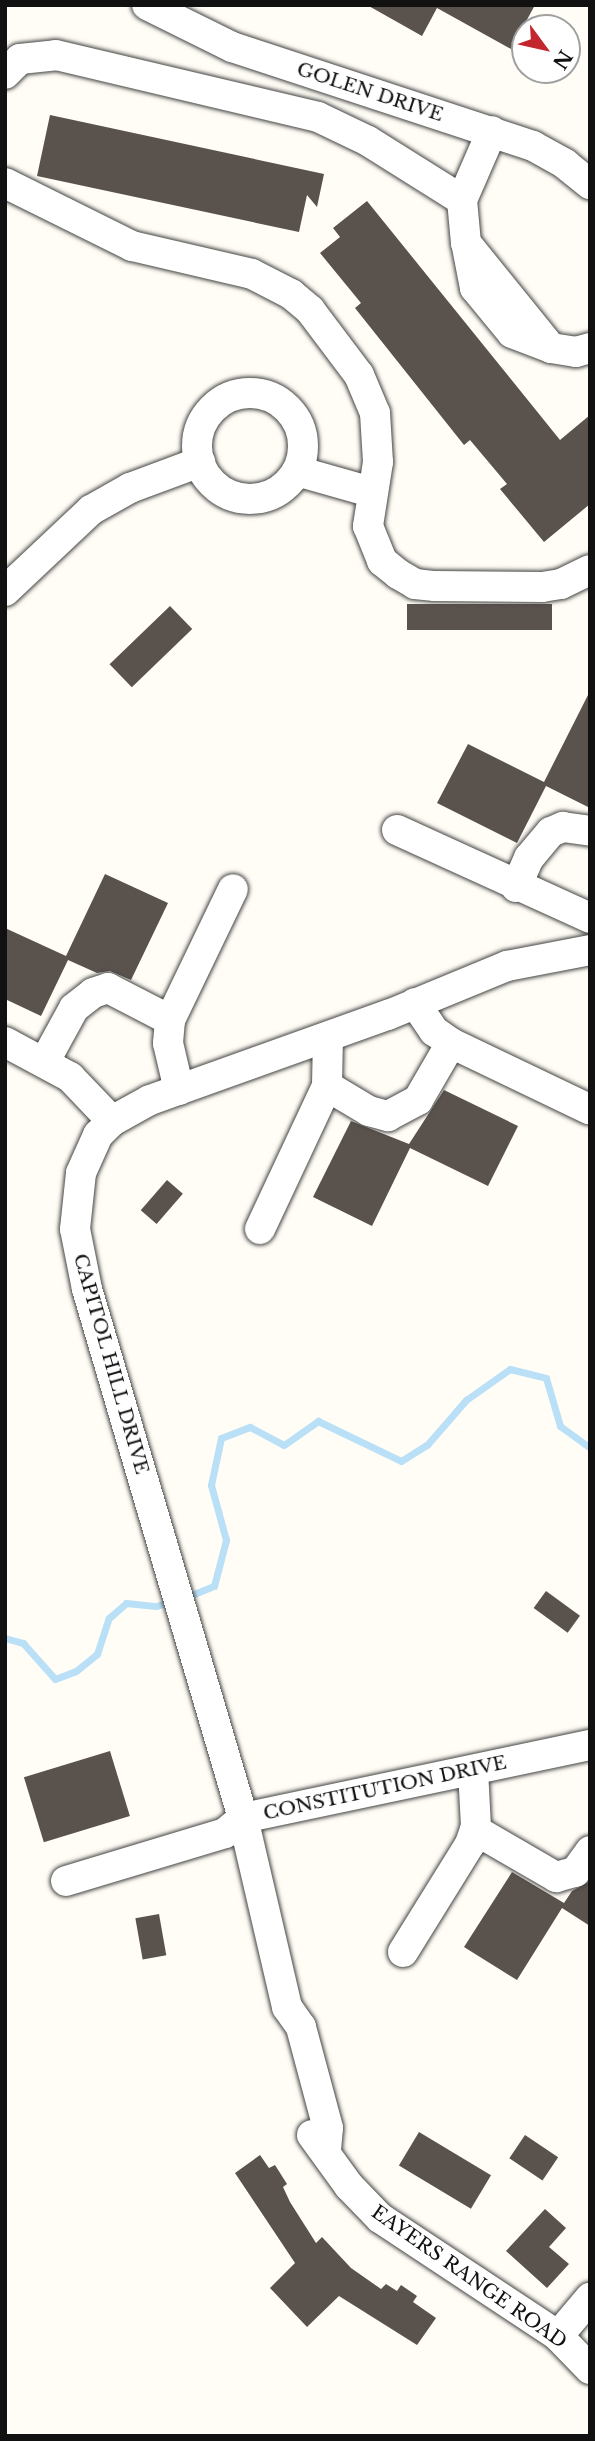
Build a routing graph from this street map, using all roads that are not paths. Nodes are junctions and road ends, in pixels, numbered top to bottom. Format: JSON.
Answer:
{"nodes":[{"id":1,"x":147,"y":5,"type":"edge"},
{"id":2,"x":5,"y":74,"type":"edge"},
{"id":3,"x":492,"y":131,"type":"junction"},
{"id":4,"x":5,"y":183,"type":"edge"},
{"id":5,"x":590,"y":184,"type":"edge"},
{"id":6,"x":463,"y":200,"type":"junction"},
{"id":7,"x":590,"y":348,"type":"edge"},
{"id":8,"x":200,"y":462,"type":"junction"},
{"id":9,"x":297,"y":471,"type":"junction"},
{"id":10,"x":371,"y":492,"type":"junction"},
{"id":11,"x":590,"y":570,"type":"edge"},
{"id":12,"x":5,"y":591,"type":"edge"},
{"id":13,"x":397,"y":830,"type":"dead end"},
{"id":14,"x":590,"y":831,"type":"edge"},
{"id":15,"x":516,"y":887,"type":"junction"},
{"id":16,"x":233,"y":889,"type":"dead end"},
{"id":17,"x":590,"y":918,"type":"edge"},
{"id":18,"x":590,"y":950,"type":"edge"},
{"id":19,"x":415,"y":1003,"type":"junction"},
{"id":20,"x":170,"y":1020,"type":"junction"},
{"id":21,"x":328,"y":1037,"type":"junction"},
{"id":22,"x":5,"y":1042,"type":"edge"},
{"id":23,"x":450,"y":1043,"type":"junction"},
{"id":24,"x":45,"y":1061,"type":"junction"},
{"id":25,"x":327,"y":1086,"type":"junction"},
{"id":26,"x":179,"y":1090,"type":"junction"},
{"id":27,"x":589,"y":1109,"type":"edge"},
{"id":28,"x":112,"y":1121,"type":"junction"},
{"id":29,"x":260,"y":1229,"type":"dead end"},
{"id":30,"x":590,"y":1745,"type":"edge"},
{"id":31,"x":473,"y":1770,"type":"junction"},
{"id":32,"x":243,"y":1818,"type":"junction"},
{"id":33,"x":475,"y":1830,"type":"junction"},
{"id":34,"x":590,"y":1851,"type":"edge"},
{"id":35,"x":66,"y":1881,"type":"dead end"},
{"id":36,"x":403,"y":1952,"type":"dead end"},
{"id":37,"x":590,"y":2298,"type":"edge"},
{"id":38,"x":558,"y":2336,"type":"junction"},
{"id":39,"x":590,"y":2369,"type":"edge"}],
"edges":[{"from":1,"to":3,"type":"street","name":"GOLEN DRIVE"},
{"from":2,"to":6,"type":"street"},
{"from":3,"to":5,"type":"street","name":"GOLEN DRIVE"},
{"from":3,"to":6,"type":"street"},
{"from":4,"to":10,"type":"street"},
{"from":6,"to":7,"type":"street"},
{"from":8,"to":9,"type":"street"},
{"from":8,"to":9,"type":"street"},
{"from":8,"to":12,"type":"street"},
{"from":9,"to":10,"type":"street"},
{"from":10,"to":11,"type":"street"},
{"from":13,"to":15,"type":"street"},
{"from":14,"to":15,"type":"street"},
{"from":15,"to":17,"type":"street"},
{"from":16,"to":20,"type":"street"},
{"from":18,"to":19,"type":"street","name":"CAPITOL HILL DRIVE"},
{"from":19,"to":21,"type":"street","name":"CAPITOL HILL DRIVE"},
{"from":19,"to":23,"type":"street"},
{"from":20,"to":24,"type":"street"},
{"from":20,"to":26,"type":"street"},
{"from":21,"to":25,"type":"street"},
{"from":21,"to":26,"type":"street","name":"CAPITOL HILL DRIVE"},
{"from":22,"to":24,"type":"street"},
{"from":23,"to":25,"type":"street"},
{"from":23,"to":27,"type":"street"},
{"from":24,"to":28,"type":"street"},
{"from":25,"to":29,"type":"street"},
{"from":26,"to":28,"type":"street","name":"CAPITOL HILL DRIVE"},
{"from":28,"to":32,"type":"street","name":"CAPITOL HILL DRIVE"},
{"from":30,"to":31,"type":"street","name":"CONSTITUTION DRIVE"},
{"from":31,"to":32,"type":"street","name":"CONSTITUTION DRIVE"},
{"from":31,"to":33,"type":"street"},
{"from":32,"to":35,"type":"street","name":"CONSTITUTION DRIVE"},
{"from":32,"to":38,"type":"street","name":"EAYERS RANGE ROAD"},
{"from":33,"to":34,"type":"street"},
{"from":33,"to":36,"type":"street"},
{"from":37,"to":38,"type":"street"},
{"from":38,"to":39,"type":"street","name":"EAYERS RANGE ROAD"}]}
